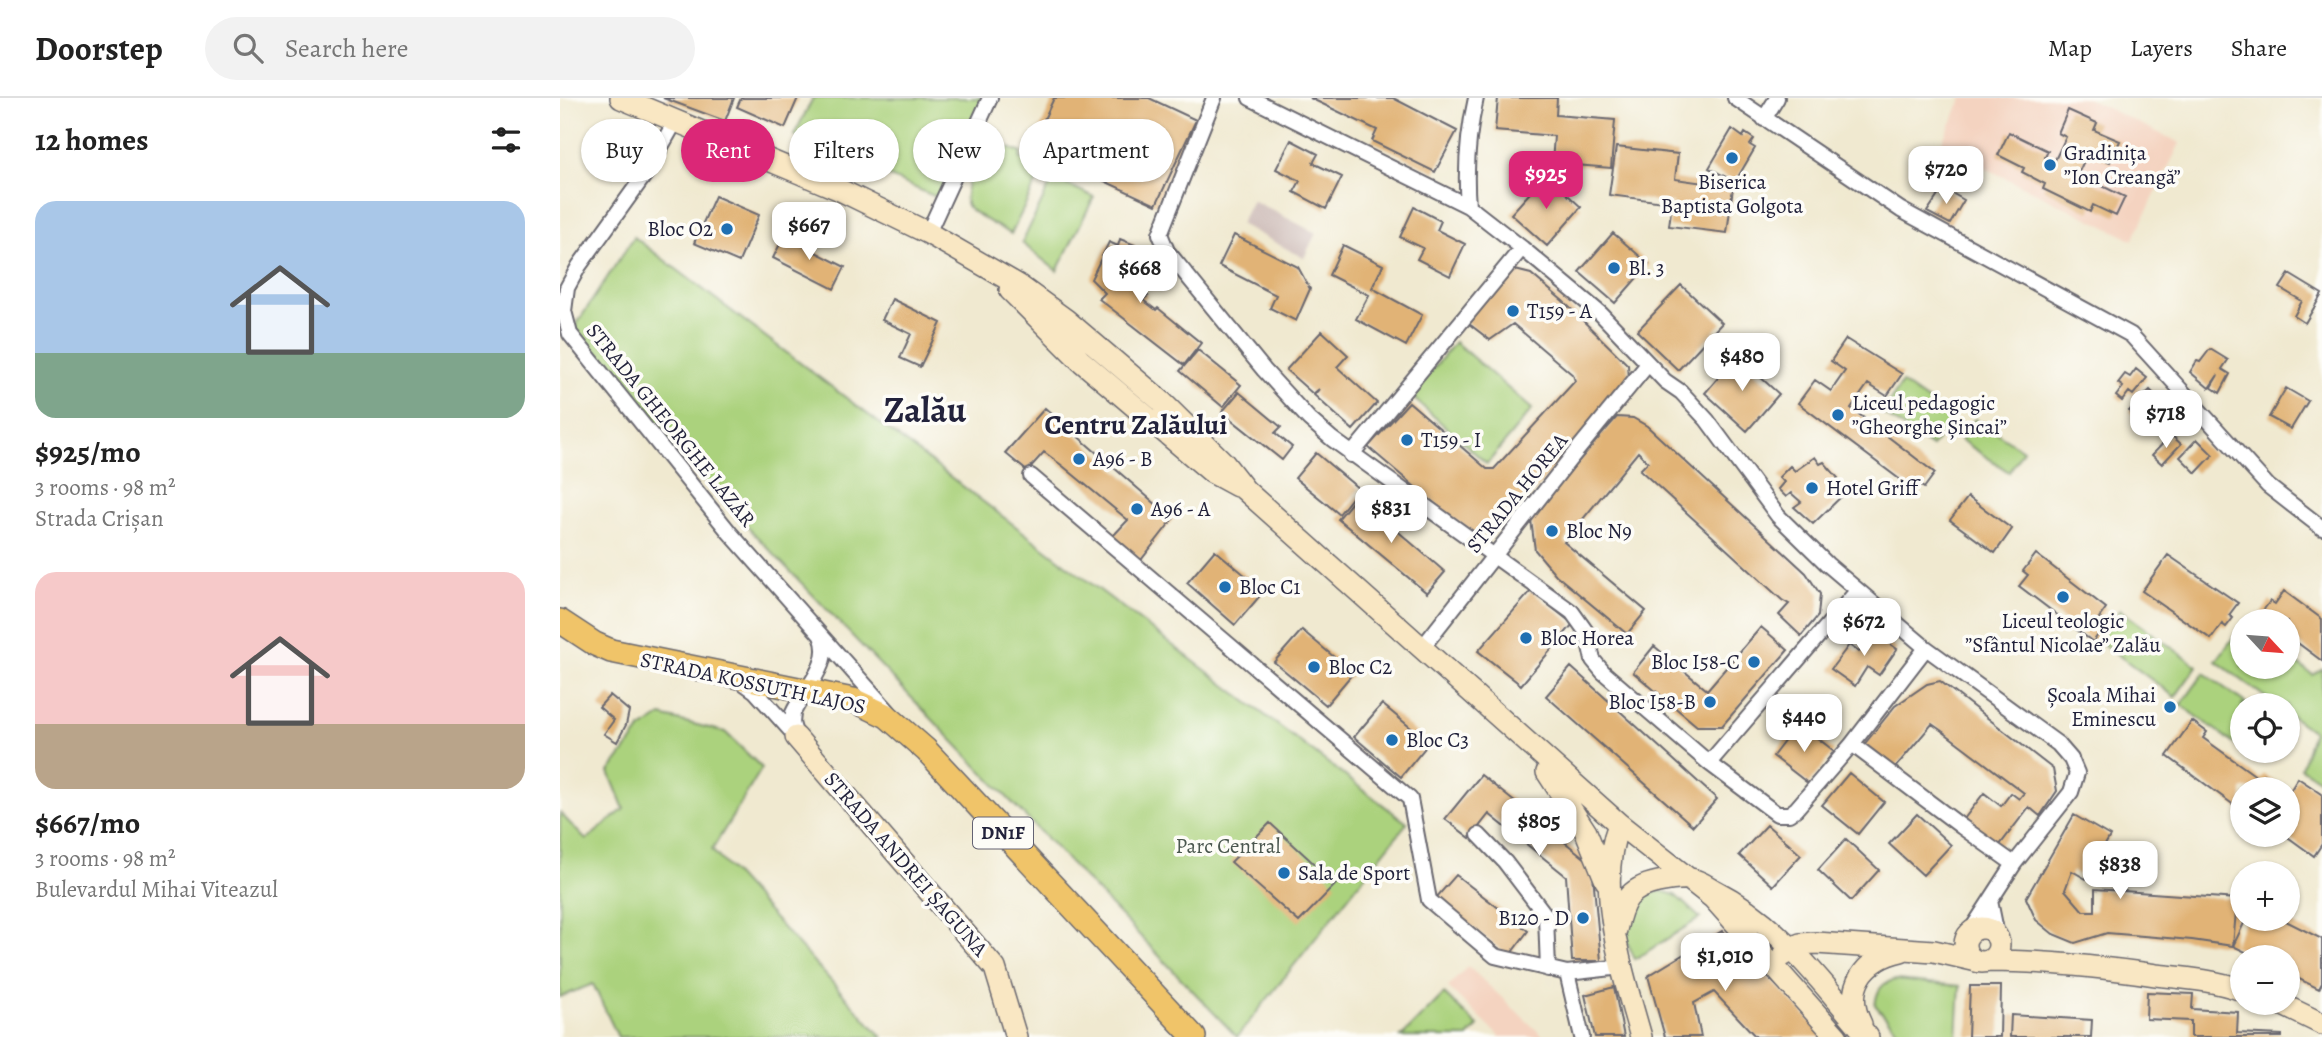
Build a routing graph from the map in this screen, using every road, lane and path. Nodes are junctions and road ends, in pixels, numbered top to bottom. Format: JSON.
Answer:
{"nodes":[{"id":1,"x":621,"y":98,"type":"edge"},
{"id":2,"x":990,"y":98,"type":"edge"},
{"id":3,"x":1214,"y":98,"type":"edge"},
{"id":4,"x":1251,"y":98,"type":"edge"},
{"id":5,"x":1476,"y":98,"type":"edge"},
{"id":6,"x":1735,"y":98,"type":"edge"},
{"id":7,"x":1777,"y":98,"type":"edge"},
{"id":8,"x":1764,"y":119,"type":"junction"},
{"id":9,"x":676,"y":120,"type":"junction"},
{"id":10,"x":1468,"y":206,"type":"junction"},
{"id":11,"x":928,"y":233,"type":"junction"},
{"id":12,"x":1522,"y":248,"type":"junction"},
{"id":13,"x":1648,"y":364,"type":"junction"},
{"id":14,"x":1351,"y":455,"type":"junction"},
{"id":15,"x":1031,"y":476,"type":"dead end"},
{"id":16,"x":2322,"y":528,"type":"edge"},
{"id":17,"x":1493,"y":556,"type":"junction"},
{"id":18,"x":1857,"y":591,"type":"junction"},
{"id":19,"x":560,"y":621,"type":"edge"},
{"id":20,"x":820,"y":633,"type":"junction"},
{"id":21,"x":1926,"y":648,"type":"junction"},
{"id":22,"x":1421,"y":649,"type":"junction"},
{"id":23,"x":735,"y":678,"type":"junction"},
{"id":24,"x":804,"y":691,"type":"junction"},
{"id":25,"x":906,"y":731,"type":"junction"},
{"id":26,"x":1516,"y":734,"type":"junction"},
{"id":27,"x":796,"y":737,"type":"junction"},
{"id":28,"x":1852,"y":744,"type":"junction"},
{"id":29,"x":1709,"y":763,"type":"junction"},
{"id":30,"x":1619,"y":824,"type":"junction"},
{"id":31,"x":1479,"y":835,"type":"dead end"},
{"id":32,"x":2014,"y":864,"type":"junction"},
{"id":33,"x":1692,"y":879,"type":"junction"},
{"id":34,"x":1610,"y":893,"type":"junction"},
{"id":35,"x":1990,"y":901,"type":"junction"},
{"id":36,"x":1616,"y":930,"type":"junction"},
{"id":37,"x":1982,"y":947,"type":"junction"},
{"id":38,"x":1791,"y":948,"type":"junction"},
{"id":39,"x":1907,"y":949,"type":"junction"},
{"id":40,"x":1773,"y":964,"type":"junction"},
{"id":41,"x":1622,"y":967,"type":"junction"},
{"id":42,"x":1548,"y":969,"type":"junction"},
{"id":43,"x":1567,"y":973,"type":"junction"},
{"id":44,"x":2230,"y":986,"type":"edge"},
{"id":45,"x":2300,"y":1013,"type":"edge"},
{"id":46,"x":2322,"y":1024,"type":"edge"},
{"id":47,"x":1867,"y":1036,"type":"edge"},
{"id":48,"x":1016,"y":1037,"type":"edge"},
{"id":49,"x":1194,"y":1037,"type":"edge"},
{"id":50,"x":1582,"y":1037,"type":"edge"},
{"id":51,"x":1641,"y":1037,"type":"edge"},
{"id":52,"x":1837,"y":1037,"type":"edge"}],
"edges":[{"from":1,"to":9,"type":"main road"},
{"from":2,"to":11,"type":"street"},
{"from":3,"to":14,"type":"street"},
{"from":4,"to":10,"type":"street"},
{"from":5,"to":10,"type":"street"},
{"from":6,"to":8,"type":"street"},
{"from":7,"to":8,"type":"street"},
{"from":8,"to":16,"type":"street"},
{"from":9,"to":11,"type":"main road"},
{"from":9,"to":20,"type":"street","name":"STRADA GHEORGHE LAZĂR"},
{"from":10,"to":12,"type":"street"},
{"from":11,"to":22,"type":"main road"},
{"from":12,"to":13,"type":"street"},
{"from":12,"to":14,"type":"street"},
{"from":13,"to":17,"type":"street","name":"STRADA HOREA"},
{"from":13,"to":18,"type":"street"},
{"from":14,"to":17,"type":"street"},
{"from":15,"to":42,"type":"street"},
{"from":17,"to":22,"type":"street","name":"STRADA HOREA"},
{"from":17,"to":29,"type":"street"},
{"from":18,"to":21,"type":"street"},
{"from":18,"to":29,"type":"street"},
{"from":19,"to":23,"type":"main road","name":"STRADA KOSSUTH LAJOS","number":"DN1F"},
{"from":20,"to":24,"type":"street"},
{"from":20,"to":25,"type":"street","name":"STRADA GHEORGHE LAZĂR"},
{"from":21,"to":28,"type":"street"},
{"from":21,"to":32,"type":"street"},
{"from":22,"to":26,"type":"main road"},
{"from":23,"to":24,"type":"main road","name":"STRADA KOSSUTH LAJOS","number":"DN1F"},
{"from":23,"to":27,"type":"street","name":"STRADA ANDREI ȘAGUNA"},
{"from":24,"to":25,"type":"main road","name":"STRADA KOSSUTH LAJOS","number":"DN1F"},
{"from":24,"to":27,"type":"street"},
{"from":25,"to":49,"type":"main road","name":"STRADA KOSSUTH LAJOS","number":"DN1F"},
{"from":26,"to":30,"type":"main road"},
{"from":26,"to":34,"type":"main road"},
{"from":27,"to":48,"type":"main road","name":"STRADA ANDREI ȘAGUNA"},
{"from":28,"to":29,"type":"street"},
{"from":28,"to":32,"type":"street"},
{"from":30,"to":33,"type":"main road"},
{"from":30,"to":34,"type":"main road"},
{"from":31,"to":42,"type":"street"},
{"from":32,"to":35,"type":"street"},
{"from":33,"to":36,"type":"main road"},
{"from":33,"to":38,"type":"main road"},
{"from":33,"to":40,"type":"main road"},
{"from":34,"to":36,"type":"main road"},
{"from":35,"to":37,"type":"street"},
{"from":35,"to":37,"type":"street"},
{"from":36,"to":41,"type":"main road"},
{"from":37,"to":39,"type":"main road"},
{"from":37,"to":44,"type":"main road"},
{"from":38,"to":39,"type":"main road"},
{"from":38,"to":40,"type":"main road"},
{"from":38,"to":47,"type":"main road"},
{"from":39,"to":47,"type":"main road"},
{"from":40,"to":52,"type":"main road"},
{"from":41,"to":43,"type":"street"},
{"from":41,"to":51,"type":"main road"},
{"from":42,"to":43,"type":"street"},
{"from":43,"to":50,"type":"street"},
{"from":45,"to":46,"type":"main road"}]}
